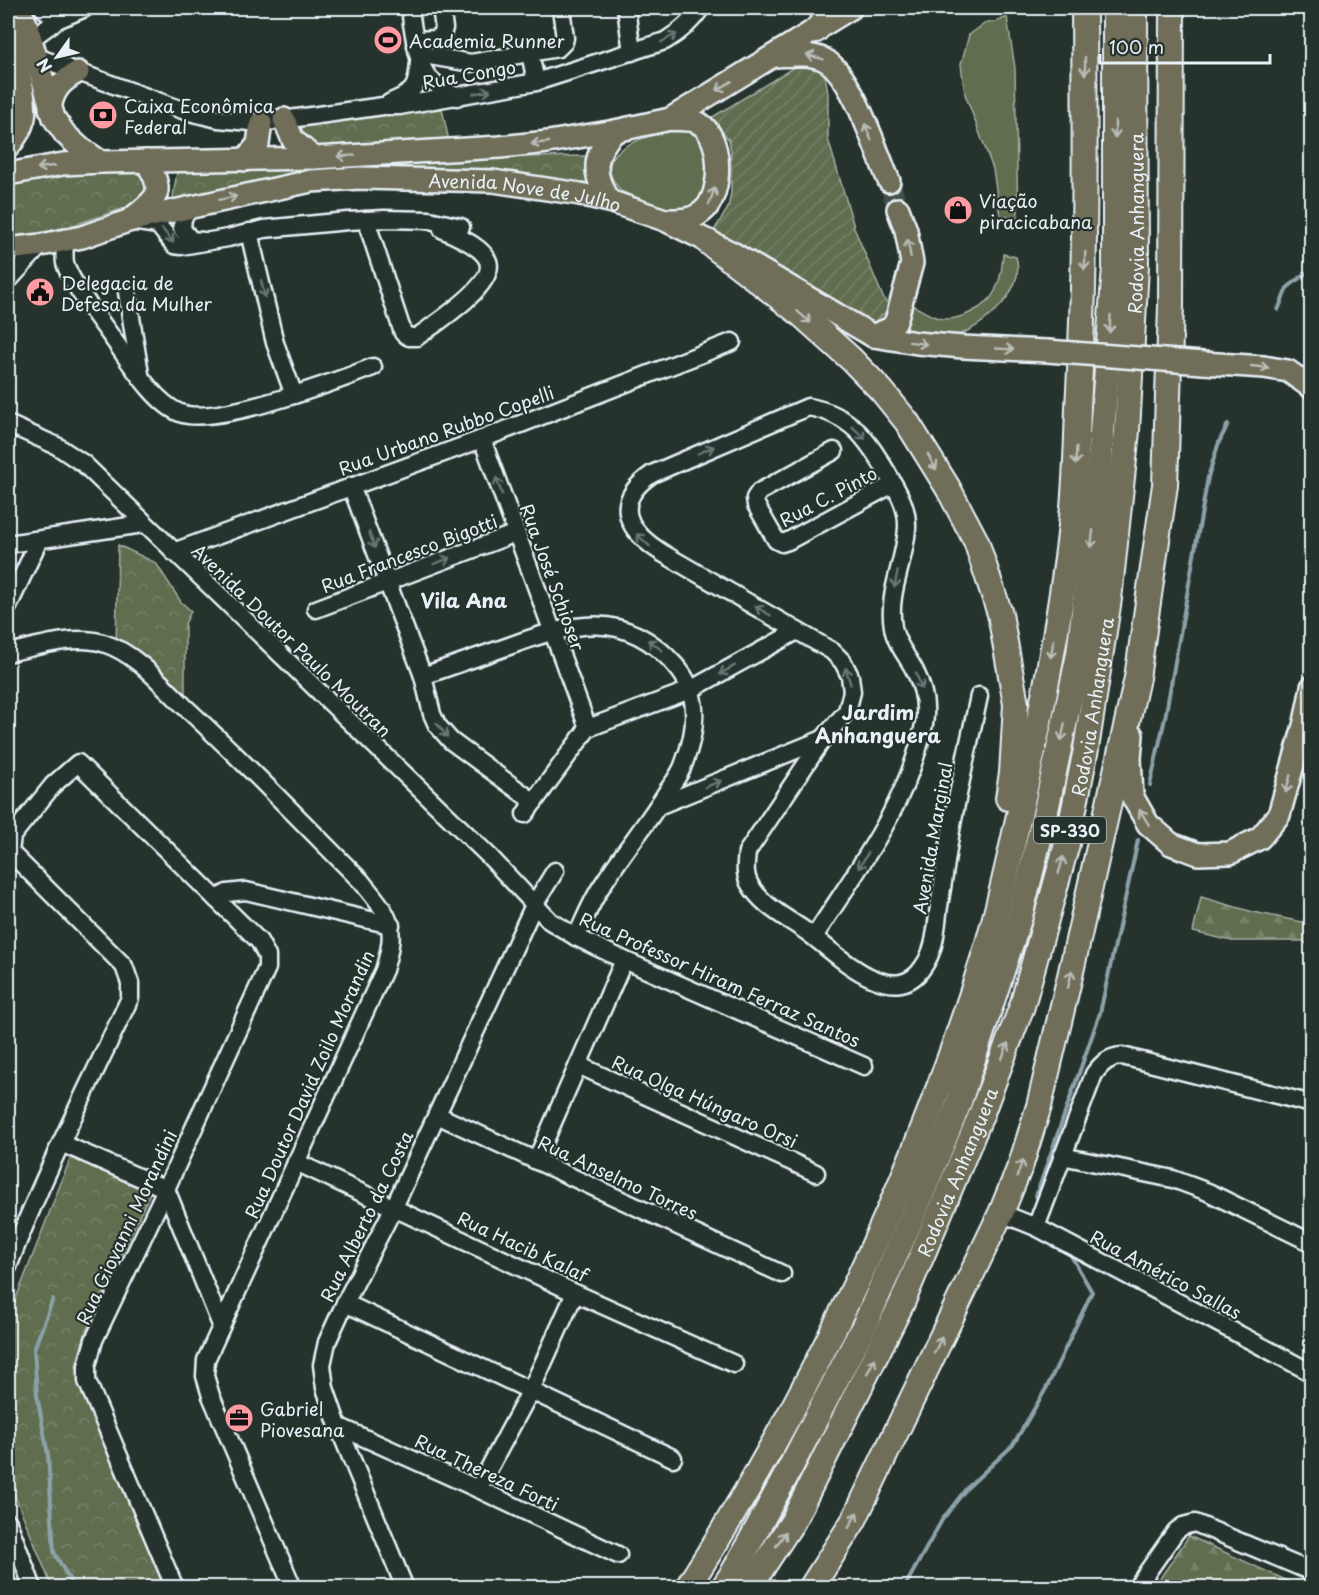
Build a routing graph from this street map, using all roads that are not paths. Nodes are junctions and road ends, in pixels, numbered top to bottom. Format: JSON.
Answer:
{"nodes":[{"id":1,"x":19,"y":8,"type":"edge"},
{"id":2,"x":43,"y":8,"type":"edge"},
{"id":3,"x":85,"y":8,"type":"edge"},
{"id":4,"x":411,"y":8,"type":"edge"},
{"id":5,"x":441,"y":8,"type":"edge"},
{"id":6,"x":561,"y":8,"type":"edge"},
{"id":7,"x":626,"y":8,"type":"edge"},
{"id":8,"x":701,"y":8,"type":"edge"},
{"id":9,"x":837,"y":8,"type":"edge"},
{"id":10,"x":851,"y":8,"type":"edge"},
{"id":11,"x":1084,"y":8,"type":"edge"},
{"id":12,"x":1115,"y":8,"type":"edge"},
{"id":13,"x":1135,"y":8,"type":"edge"},
{"id":14,"x":1172,"y":8,"type":"edge"},
{"id":15,"x":57,"y":20,"type":"junction"},
{"id":16,"x":816,"y":30,"type":"junction"},
{"id":17,"x":19,"y":41,"type":"edge"},
{"id":18,"x":417,"y":52,"type":"junction"},
{"id":19,"x":530,"y":52,"type":"junction"},
{"id":20,"x":632,"y":52,"type":"junction"},
{"id":21,"x":774,"y":56,"type":"junction"},
{"id":22,"x":78,"y":72,"type":"junction"},
{"id":23,"x":536,"y":82,"type":"junction"},
{"id":24,"x":457,"y":97,"type":"junction"},
{"id":25,"x":383,"y":106,"type":"junction"},
{"id":26,"x":52,"y":114,"type":"junction"},
{"id":27,"x":24,"y":118,"type":"junction"},
{"id":28,"x":284,"y":119,"type":"junction"},
{"id":29,"x":670,"y":119,"type":"junction"},
{"id":30,"x":261,"y":123,"type":"junction"},
{"id":31,"x":615,"y":131,"type":"junction"},
{"id":32,"x":8,"y":147,"type":"edge"},
{"id":33,"x":314,"y":158,"type":"junction"},
{"id":34,"x":245,"y":160,"type":"junction"},
{"id":35,"x":146,"y":161,"type":"junction"},
{"id":36,"x":101,"y":162,"type":"junction"},
{"id":37,"x":8,"y":174,"type":"edge"},
{"id":38,"x":889,"y":181,"type":"tunnel mouth"},
{"id":39,"x":609,"y":201,"type":"junction"},
{"id":40,"x":193,"y":206,"type":"junction"},
{"id":41,"x":898,"y":209,"type":"tunnel mouth"},
{"id":42,"x":366,"y":220,"type":"junction"},
{"id":43,"x":429,"y":220,"type":"junction"},
{"id":44,"x":665,"y":220,"type":"junction"},
{"id":45,"x":128,"y":221,"type":"junction"},
{"id":46,"x":461,"y":227,"type":"dead end"},
{"id":47,"x":249,"y":232,"type":"junction"},
{"id":48,"x":64,"y":240,"type":"junction"},
{"id":49,"x":208,"y":242,"type":"junction"},
{"id":50,"x":708,"y":242,"type":"junction"},
{"id":51,"x":41,"y":245,"type":"junction"},
{"id":52,"x":8,"y":249,"type":"edge"},
{"id":53,"x":8,"y":281,"type":"edge"},
{"id":54,"x":127,"y":292,"type":"dead end"},
{"id":55,"x":873,"y":336,"type":"junction"},
{"id":56,"x":732,"y":342,"type":"dead end"},
{"id":57,"x":373,"y":367,"type":"dead end"},
{"id":58,"x":141,"y":378,"type":"junction"},
{"id":59,"x":1311,"y":388,"type":"edge"},
{"id":60,"x":294,"y":394,"type":"junction"},
{"id":61,"x":8,"y":424,"type":"edge"},
{"id":62,"x":482,"y":440,"type":"junction"},
{"id":63,"x":834,"y":452,"type":"dead end"},
{"id":64,"x":893,"y":484,"type":"junction"},
{"id":65,"x":351,"y":486,"type":"junction"},
{"id":66,"x":144,"y":524,"type":"junction"},
{"id":67,"x":516,"y":533,"type":"junction"},
{"id":68,"x":39,"y":540,"type":"junction"},
{"id":69,"x":8,"y":544,"type":"edge"},
{"id":70,"x":173,"y":552,"type":"junction"},
{"id":71,"x":387,"y":582,"type":"junction"},
{"id":72,"x":8,"y":607,"type":"edge"},
{"id":73,"x":316,"y":609,"type":"dead end"},
{"id":74,"x":552,"y":630,"type":"junction"},
{"id":75,"x":797,"y":631,"type":"junction"},
{"id":76,"x":8,"y":652,"type":"edge"},
{"id":77,"x":423,"y":676,"type":"junction"},
{"id":78,"x":1137,"y":678,"type":"junction"},
{"id":79,"x":1311,"y":687,"type":"edge"},
{"id":80,"x":690,"y":690,"type":"junction"},
{"id":81,"x":979,"y":696,"type":"dead end"},
{"id":82,"x":588,"y":728,"type":"junction"},
{"id":83,"x":823,"y":739,"type":"junction"},
{"id":84,"x":658,"y":806,"type":"junction"},
{"id":85,"x":555,"y":871,"type":"dead end"},
{"id":86,"x":216,"y":899,"type":"junction"},
{"id":87,"x":534,"y":904,"type":"junction"},
{"id":88,"x":391,"y":925,"type":"junction"},
{"id":89,"x":576,"y":937,"type":"junction"},
{"id":90,"x":814,"y":938,"type":"junction"},
{"id":91,"x":624,"y":960,"type":"junction"},
{"id":92,"x":959,"y":1029,"type":"junction"},
{"id":93,"x":578,"y":1065,"type":"junction"},
{"id":94,"x":864,"y":1066,"type":"dead end"},
{"id":95,"x":1311,"y":1104,"type":"edge"},
{"id":96,"x":437,"y":1114,"type":"junction"},
{"id":97,"x":61,"y":1143,"type":"junction"},
{"id":98,"x":1062,"y":1156,"type":"junction"},
{"id":99,"x":536,"y":1161,"type":"junction"},
{"id":100,"x":296,"y":1162,"type":"junction"},
{"id":101,"x":816,"y":1173,"type":"dead end"},
{"id":102,"x":166,"y":1189,"type":"junction"},
{"id":103,"x":394,"y":1207,"type":"junction"},
{"id":104,"x":1001,"y":1214,"type":"junction"},
{"id":105,"x":1036,"y":1227,"type":"junction"},
{"id":106,"x":1311,"y":1242,"type":"edge"},
{"id":107,"x":8,"y":1267,"type":"edge"},
{"id":108,"x":782,"y":1274,"type":"dead end"},
{"id":109,"x":575,"y":1293,"type":"junction"},
{"id":110,"x":345,"y":1303,"type":"junction"},
{"id":111,"x":221,"y":1325,"type":"junction"},
{"id":112,"x":734,"y":1364,"type":"dead end"},
{"id":113,"x":1311,"y":1373,"type":"edge"},
{"id":114,"x":531,"y":1390,"type":"junction"},
{"id":115,"x":338,"y":1426,"type":"junction"},
{"id":116,"x":673,"y":1458,"type":"dead end"},
{"id":117,"x":478,"y":1488,"type":"junction"},
{"id":118,"x":8,"y":1522,"type":"edge"},
{"id":119,"x":618,"y":1555,"type":"dead end"},
{"id":120,"x":1311,"y":1572,"type":"edge"},
{"id":121,"x":33,"y":1587,"type":"edge"},
{"id":122,"x":175,"y":1587,"type":"edge"},
{"id":123,"x":293,"y":1587,"type":"edge"},
{"id":124,"x":405,"y":1587,"type":"edge"},
{"id":125,"x":687,"y":1587,"type":"edge"},
{"id":126,"x":723,"y":1587,"type":"edge"},
{"id":127,"x":749,"y":1587,"type":"edge"},
{"id":128,"x":811,"y":1587,"type":"edge"},
{"id":129,"x":1136,"y":1587,"type":"edge"}],
"edges":[{"from":1,"to":17,"type":"main road"},
{"from":2,"to":15,"type":"street"},
{"from":3,"to":15,"type":"street"},
{"from":4,"to":18,"type":"street"},
{"from":5,"to":18,"type":"street"},
{"from":6,"to":19,"type":"street"},
{"from":7,"to":20,"type":"street"},
{"from":20,"to":8,"type":"street","name":"Rua Congo","one_way":true},
{"from":9,"to":16,"type":"highway"},
{"from":10,"to":16,"type":"main road","name":"Avenida Nove de Julho"},
{"from":11,"to":92,"type":"highway","one_way":true},
{"from":12,"to":126,"type":"highway","name":"Rodovia Anhanguera","number":"SP-330","one_way":true},
{"from":127,"to":13,"type":"highway","name":"Rodovia Anhanguera","number":"SP-330","one_way":true},
{"from":14,"to":78,"type":"highway"},
{"from":15,"to":17,"type":"street"},
{"from":16,"to":21,"type":"main road","name":"Avenida Nove de Julho"},
{"from":17,"to":22,"type":"street","name":"Rua Congo"},
{"from":17,"to":26,"type":"main road"},
{"from":17,"to":27,"type":"main road"},
{"from":18,"to":19,"type":"street"},
{"from":18,"to":24,"type":"street"},
{"from":18,"to":25,"type":"street"},
{"from":19,"to":23,"type":"street"},
{"from":20,"to":23,"type":"street","name":"Rua Congo"},
{"from":21,"to":29,"type":"main road","name":"Avenida Nove de Julho","one_way":true},
{"from":38,"to":21,"type":"main road","one_way":true},
{"from":22,"to":26,"type":"main road"},
{"from":22,"to":30,"type":"street","name":"Rua Congo"},
{"from":24,"to":23,"type":"street","name":"Rua Congo","one_way":true},
{"from":24,"to":25,"type":"street","name":"Rua Congo"},
{"from":25,"to":28,"type":"street","name":"Rua Congo"},
{"from":26,"to":27,"type":"main road"},
{"from":26,"to":36,"type":"main road"},
{"from":27,"to":32,"type":"main road"},
{"from":28,"to":30,"type":"street","name":"Rua Congo"},
{"from":28,"to":33,"type":"main road"},
{"from":29,"to":31,"type":"main road","name":"Avenida Nove de Julho"},
{"from":44,"to":29,"type":"main road","one_way":true},
{"from":30,"to":34,"type":"main road"},
{"from":31,"to":33,"type":"main road","name":"Avenida Nove de Julho","one_way":true},
{"from":31,"to":39,"type":"main road"},
{"from":33,"to":34,"type":"main road","name":"Avenida Nove de Julho"},
{"from":34,"to":35,"type":"main road","name":"Avenida Nove de Julho"},
{"from":35,"to":36,"type":"main road","name":"Avenida Nove de Julho"},
{"from":35,"to":45,"type":"main road"},
{"from":36,"to":37,"type":"main road","name":"Avenida Nove de Julho","one_way":true},
{"from":40,"to":39,"type":"main road","name":"Avenida Nove de Julho","one_way":true},
{"from":39,"to":44,"type":"main road","name":"Avenida Nove de Julho"},
{"from":40,"to":45,"type":"main road","name":"Avenida Nove de Julho"},
{"from":40,"to":49,"type":"street"},
{"from":55,"to":41,"type":"main road","one_way":true},
{"from":42,"to":43,"type":"street"},
{"from":42,"to":43,"type":"street"},
{"from":42,"to":47,"type":"street"},
{"from":43,"to":46,"type":"street"},
{"from":44,"to":50,"type":"main road","name":"Avenida Nove de Julho"},
{"from":45,"to":48,"type":"main road","name":"Avenida Nove de Julho"},
{"from":45,"to":49,"type":"street","one_way":true},
{"from":47,"to":49,"type":"street"},
{"from":47,"to":60,"type":"street","one_way":true},
{"from":48,"to":51,"type":"main road","name":"Avenida Nove de Julho"},
{"from":48,"to":58,"type":"street"},
{"from":50,"to":55,"type":"main road","name":"Avenida Nove de Julho"},
{"from":50,"to":92,"type":"highway","one_way":true},
{"from":51,"to":52,"type":"main road","name":"Avenida Nove de Julho"},
{"from":51,"to":53,"type":"street"},
{"from":54,"to":58,"type":"street"},
{"from":55,"to":59,"type":"main road","one_way":true,"bridge":true},
{"from":56,"to":62,"type":"street","name":"Rua Urbano Rubbo Copelli"},
{"from":57,"to":60,"type":"street"},
{"from":58,"to":60,"type":"street"},
{"from":61,"to":66,"type":"street","name":"Avenida Doutor Paulo Moutran"},
{"from":62,"to":65,"type":"street","name":"Rua Urbano Rubbo Copelli"},
{"from":67,"to":62,"type":"street","name":"Rua José Schioser","one_way":true},
{"from":63,"to":64,"type":"street","name":"Rua C. Pinto"},
{"from":75,"to":64,"type":"street","one_way":true},
{"from":64,"to":90,"type":"street","one_way":true},
{"from":65,"to":70,"type":"street","name":"Rua Urbano Rubbo Copelli"},
{"from":65,"to":71,"type":"street","one_way":true},
{"from":66,"to":68,"type":"street"},
{"from":66,"to":70,"type":"street","name":"Avenida Doutor Paulo Moutran"},
{"from":71,"to":67,"type":"street","name":"Rua Francesco Bigotti","one_way":true},
{"from":67,"to":74,"type":"street","name":"Rua José Schioser"},
{"from":68,"to":69,"type":"street"},
{"from":68,"to":72,"type":"street"},
{"from":70,"to":87,"type":"street","name":"Avenida Doutor Paulo Moutran"},
{"from":71,"to":73,"type":"street","name":"Rua Francesco Bigotti"},
{"from":71,"to":77,"type":"street"},
{"from":74,"to":77,"type":"street"},
{"from":80,"to":74,"type":"street","one_way":true},
{"from":74,"to":82,"type":"street","name":"Rua José Schioser"},
{"from":75,"to":80,"type":"street","one_way":true},
{"from":83,"to":75,"type":"street","one_way":true},
{"from":76,"to":88,"type":"street"},
{"from":77,"to":82,"type":"street","one_way":true},
{"from":79,"to":78,"type":"main road","one_way":true},
{"from":104,"to":78,"type":"highway","one_way":true},
{"from":80,"to":82,"type":"street"},
{"from":80,"to":84,"type":"street"},
{"from":81,"to":90,"type":"street","name":"Avenida Marginal"},
{"from":84,"to":83,"type":"street","one_way":true},
{"from":83,"to":90,"type":"street"},
{"from":84,"to":89,"type":"street"},
{"from":85,"to":87,"type":"street","name":"Rua Alberto da Costa"},
{"from":86,"to":88,"type":"street"},
{"from":86,"to":97,"type":"street","name":"Rua Giovanni Morandini"},
{"from":86,"to":102,"type":"street","name":"Rua Giovanni Morandini"},
{"from":87,"to":89,"type":"street","name":"Rua Professor Hiram Ferraz Santos"},
{"from":87,"to":96,"type":"street","name":"Rua Alberto da Costa"},
{"from":88,"to":100,"type":"street","name":"Rua Doutor David Zoilo Morandin"},
{"from":89,"to":91,"type":"street","name":"Rua Professor Hiram Ferraz Santos"},
{"from":91,"to":93,"type":"street"},
{"from":91,"to":94,"type":"street","name":"Rua Professor Hiram Ferraz Santos"},
{"from":92,"to":125,"type":"highway"},
{"from":93,"to":99,"type":"street"},
{"from":93,"to":101,"type":"street","name":"Rua Olga Húngaro Orsi"},
{"from":95,"to":98,"type":"street"},
{"from":96,"to":99,"type":"street","name":"Rua Anselmo Torres"},
{"from":96,"to":103,"type":"street","name":"Rua Alberto da Costa"},
{"from":97,"to":102,"type":"street"},
{"from":97,"to":107,"type":"street"},
{"from":98,"to":105,"type":"street"},
{"from":98,"to":106,"type":"street"},
{"from":99,"to":108,"type":"street","name":"Rua Anselmo Torres"},
{"from":100,"to":103,"type":"street","name":"Rua Hacib Kalaf"},
{"from":100,"to":111,"type":"street","name":"Rua Doutor David Zoilo Morandin"},
{"from":102,"to":111,"type":"street"},
{"from":102,"to":122,"type":"street","name":"Rua Giovanni Morandini"},
{"from":103,"to":109,"type":"street","name":"Rua Hacib Kalaf"},
{"from":103,"to":110,"type":"street","name":"Rua Alberto da Costa"},
{"from":104,"to":105,"type":"street","name":"Rua Américo Sallas"},
{"from":128,"to":104,"type":"highway","one_way":true},
{"from":105,"to":113,"type":"street","name":"Rua Américo Sallas"},
{"from":109,"to":112,"type":"street","name":"Rua Hacib Kalaf"},
{"from":109,"to":114,"type":"street"},
{"from":110,"to":114,"type":"street"},
{"from":110,"to":115,"type":"street","name":"Rua Alberto da Costa"},
{"from":111,"to":123,"type":"street","name":"Rua Doutor David Zoilo Morandin"},
{"from":114,"to":116,"type":"street"},
{"from":114,"to":117,"type":"street"},
{"from":115,"to":117,"type":"street","name":"Rua Thereza Forti"},
{"from":115,"to":124,"type":"street","name":"Rua Alberto da Costa"},
{"from":117,"to":119,"type":"street","name":"Rua Thereza Forti"},
{"from":118,"to":121,"type":"street"},
{"from":120,"to":129,"type":"street"}]}
